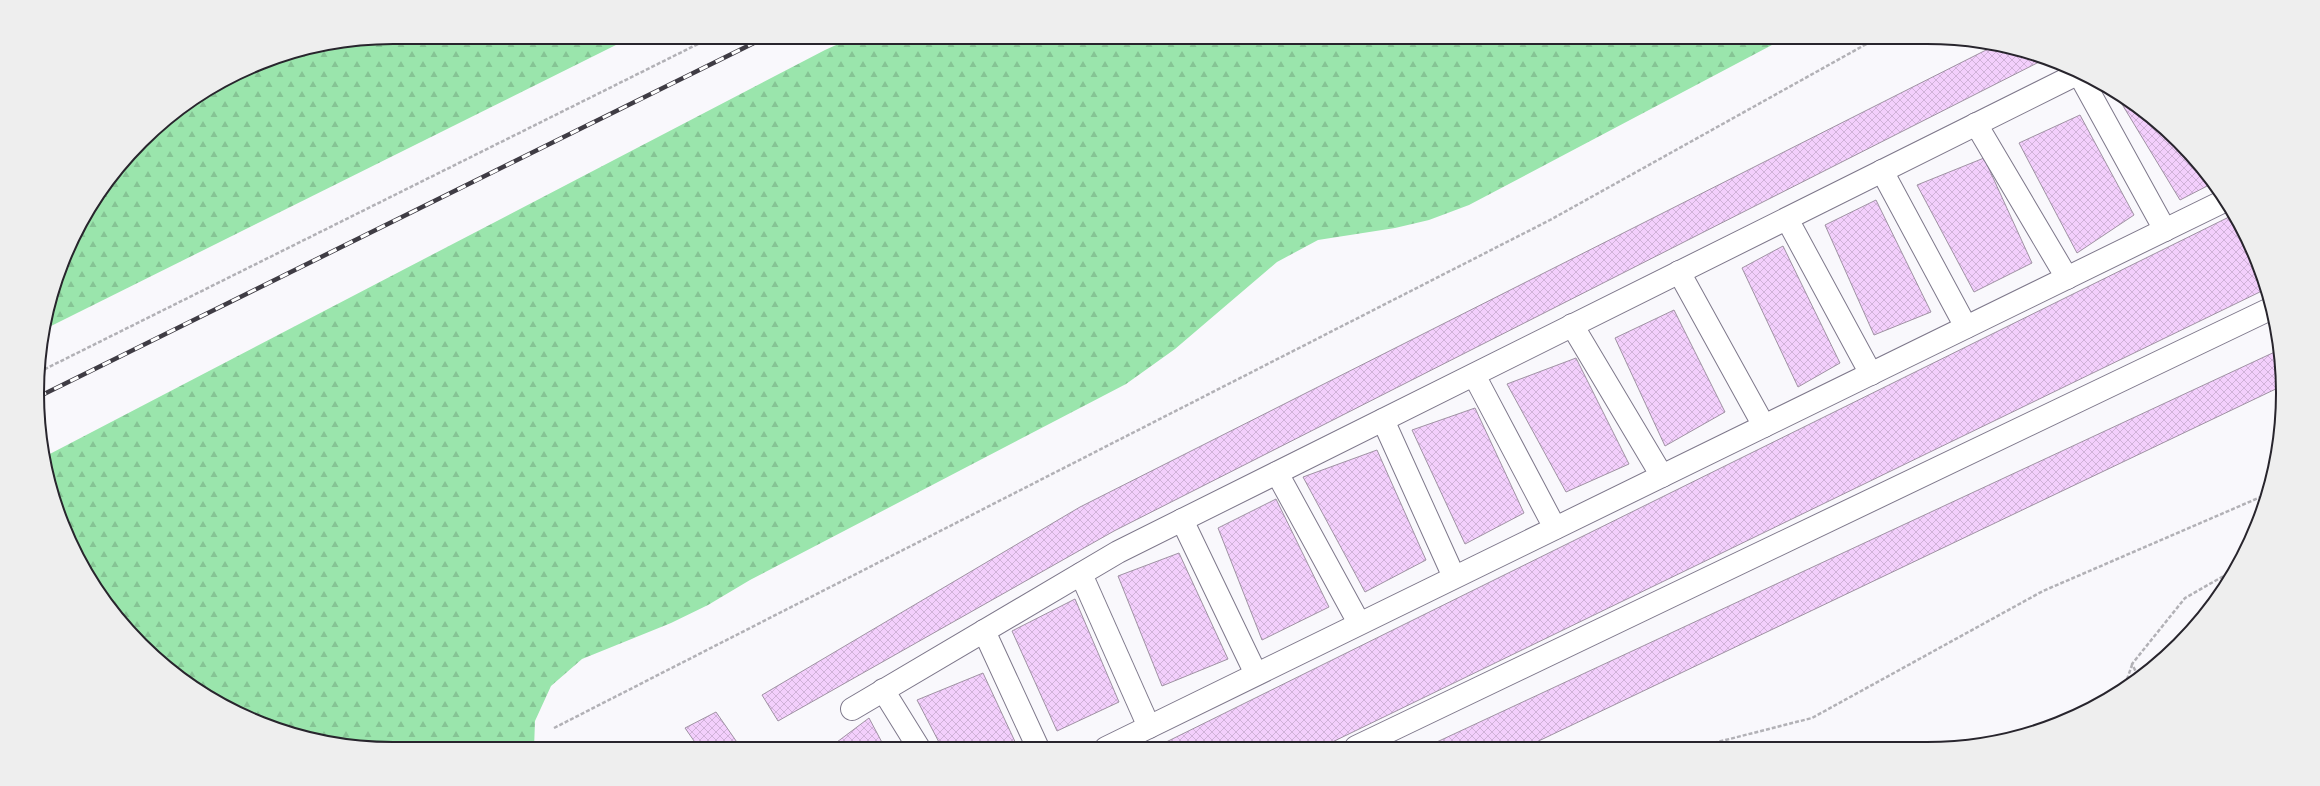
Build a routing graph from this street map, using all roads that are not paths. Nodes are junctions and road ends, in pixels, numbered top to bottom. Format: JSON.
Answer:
{"nodes":[{"id":1,"x":2073,"y":76,"type":"edge"},
{"id":2,"x":2084,"y":81,"type":"edge"},
{"id":3,"x":1976,"y":124,"type":"junction"},
{"id":4,"x":1882,"y":171,"type":"junction"},
{"id":5,"x":2220,"y":203,"type":"edge"},
{"id":6,"x":1787,"y":219,"type":"junction"},
{"id":7,"x":2165,"y":230,"type":"junction"},
{"id":8,"x":1679,"y":272,"type":"junction"},
{"id":9,"x":2067,"y":278,"type":"junction"},
{"id":10,"x":2266,"y":311,"type":"edge"},
{"id":11,"x":1572,"y":325,"type":"junction"},
{"id":12,"x":1966,"y":327,"type":"junction"},
{"id":13,"x":1871,"y":374,"type":"junction"},
{"id":14,"x":1474,"y":375,"type":"junction"},
{"id":15,"x":1383,"y":420,"type":"junction"},
{"id":16,"x":1764,"y":426,"type":"junction"},
{"id":17,"x":1277,"y":473,"type":"junction"},
{"id":18,"x":1662,"y":476,"type":"junction"},
{"id":19,"x":1182,"y":520,"type":"junction"},
{"id":20,"x":1555,"y":528,"type":"junction"},
{"id":21,"x":1082,"y":574,"type":"junction"},
{"id":22,"x":1454,"y":577,"type":"junction"},
{"id":23,"x":1359,"y":623,"type":"junction"},
{"id":24,"x":984,"y":631,"type":"junction"},
{"id":25,"x":1256,"y":674,"type":"junction"},
{"id":26,"x":883,"y":690,"type":"junction"},
{"id":27,"x":852,"y":709,"type":"dead end"},
{"id":28,"x":1149,"y":727,"type":"junction"},
{"id":29,"x":915,"y":742,"type":"edge"},
{"id":30,"x":1035,"y":742,"type":"edge"},
{"id":31,"x":1118,"y":742,"type":"edge"},
{"id":32,"x":1366,"y":742,"type":"edge"}],
"edges":[{"from":1,"to":3,"type":"lane"},
{"from":2,"to":7,"type":"lane"},
{"from":3,"to":4,"type":"lane"},
{"from":3,"to":9,"type":"lane"},
{"from":4,"to":6,"type":"lane"},
{"from":4,"to":12,"type":"lane"},
{"from":5,"to":7,"type":"lane"},
{"from":6,"to":8,"type":"lane"},
{"from":6,"to":13,"type":"lane"},
{"from":7,"to":9,"type":"lane"},
{"from":8,"to":11,"type":"lane"},
{"from":8,"to":16,"type":"lane"},
{"from":9,"to":12,"type":"lane"},
{"from":10,"to":32,"type":"lane"},
{"from":11,"to":14,"type":"lane"},
{"from":11,"to":18,"type":"lane"},
{"from":12,"to":13,"type":"lane"},
{"from":13,"to":16,"type":"lane"},
{"from":14,"to":15,"type":"lane"},
{"from":14,"to":20,"type":"lane"},
{"from":15,"to":17,"type":"lane"},
{"from":15,"to":22,"type":"lane"},
{"from":16,"to":18,"type":"lane"},
{"from":17,"to":19,"type":"lane"},
{"from":17,"to":23,"type":"lane"},
{"from":18,"to":20,"type":"lane"},
{"from":19,"to":21,"type":"lane"},
{"from":19,"to":25,"type":"lane"},
{"from":20,"to":22,"type":"lane"},
{"from":21,"to":24,"type":"lane"},
{"from":21,"to":28,"type":"lane"},
{"from":22,"to":23,"type":"lane"},
{"from":23,"to":25,"type":"lane"},
{"from":24,"to":26,"type":"lane"},
{"from":24,"to":30,"type":"lane"},
{"from":25,"to":28,"type":"lane"},
{"from":26,"to":27,"type":"lane"},
{"from":26,"to":29,"type":"lane"},
{"from":28,"to":31,"type":"lane"}]}
